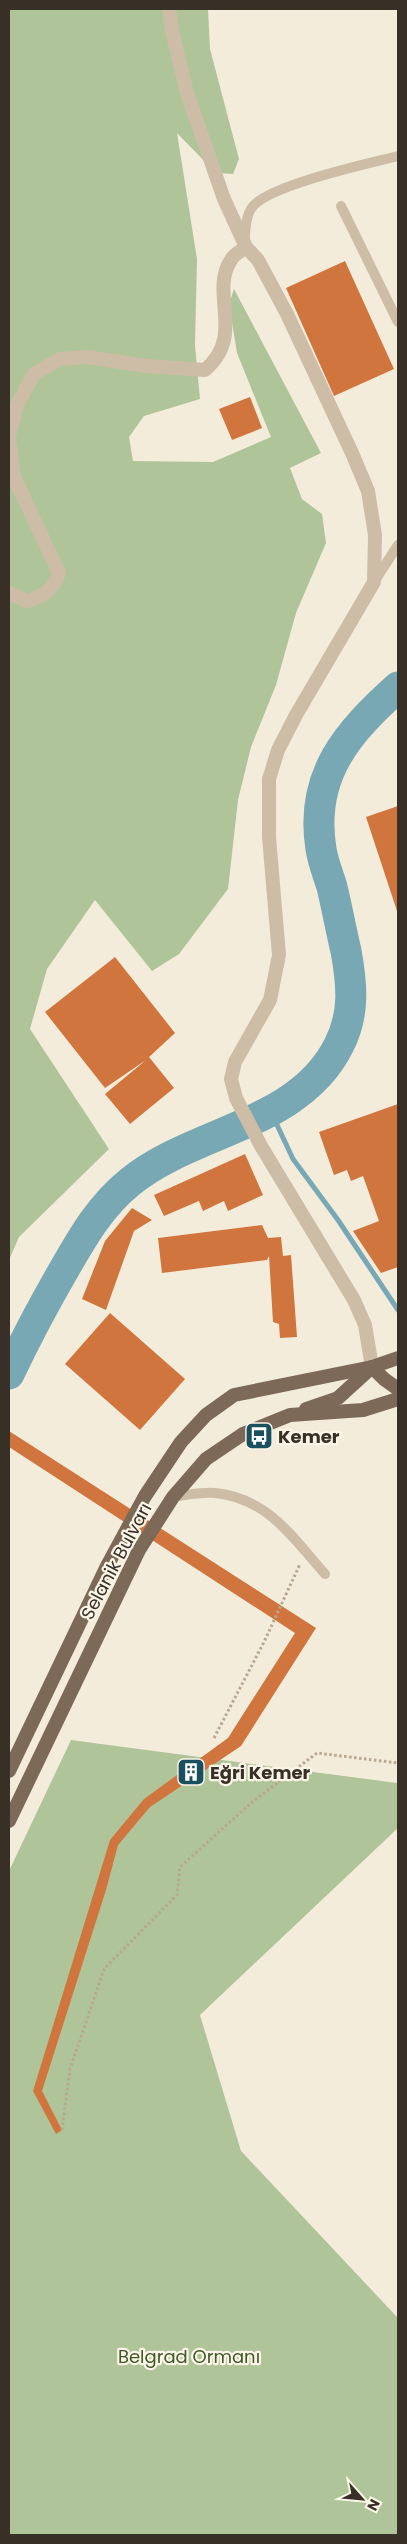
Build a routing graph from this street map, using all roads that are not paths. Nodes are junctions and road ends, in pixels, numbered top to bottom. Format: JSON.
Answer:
{"nodes":[{"id":1,"x":169,"y":9,"type":"edge"},
{"id":2,"x":398,"y":156,"type":"edge"},
{"id":3,"x":341,"y":206,"type":"dead end"},
{"id":4,"x":246,"y":247,"type":"junction"},
{"id":5,"x":398,"y":322,"type":"edge"},
{"id":6,"x":9,"y":438,"type":"edge"},
{"id":7,"x":398,"y":545,"type":"edge"},
{"id":8,"x":374,"y":582,"type":"junction"},
{"id":9,"x":9,"y":593,"type":"edge"},
{"id":10,"x":398,"y":1358,"type":"edge"},
{"id":11,"x":372,"y":1367,"type":"junction"},
{"id":12,"x":398,"y":1389,"type":"edge"},
{"id":13,"x":398,"y":1399,"type":"edge"},
{"id":14,"x":290,"y":1415,"type":"junction"},
{"id":15,"x":173,"y":1497,"type":"junction"},
{"id":16,"x":326,"y":1574,"type":"dead end"},
{"id":17,"x":10,"y":1767,"type":"edge"},
{"id":18,"x":9,"y":1820,"type":"edge"}],
"edges":[{"from":1,"to":4,"type":"street"},
{"from":2,"to":4,"type":"lane"},
{"from":3,"to":5,"type":"lane"},
{"from":4,"to":6,"type":"street"},
{"from":4,"to":8,"type":"street"},
{"from":6,"to":9,"type":"street"},
{"from":7,"to":8,"type":"lane"},
{"from":8,"to":11,"type":"street"},
{"from":10,"to":11,"type":"main road","name":"Selanik Bulvarı"},
{"from":11,"to":12,"type":"main road"},
{"from":11,"to":14,"type":"main road"},
{"from":11,"to":17,"type":"main road","name":"Selanik Bulvarı"},
{"from":13,"to":14,"type":"main road","name":"Selanik Bulvarı"},
{"from":14,"to":15,"type":"main road","name":"Selanik Bulvarı"},
{"from":15,"to":16,"type":"lane"},
{"from":15,"to":18,"type":"main road","name":"Selanik Bulvarı"}]}
